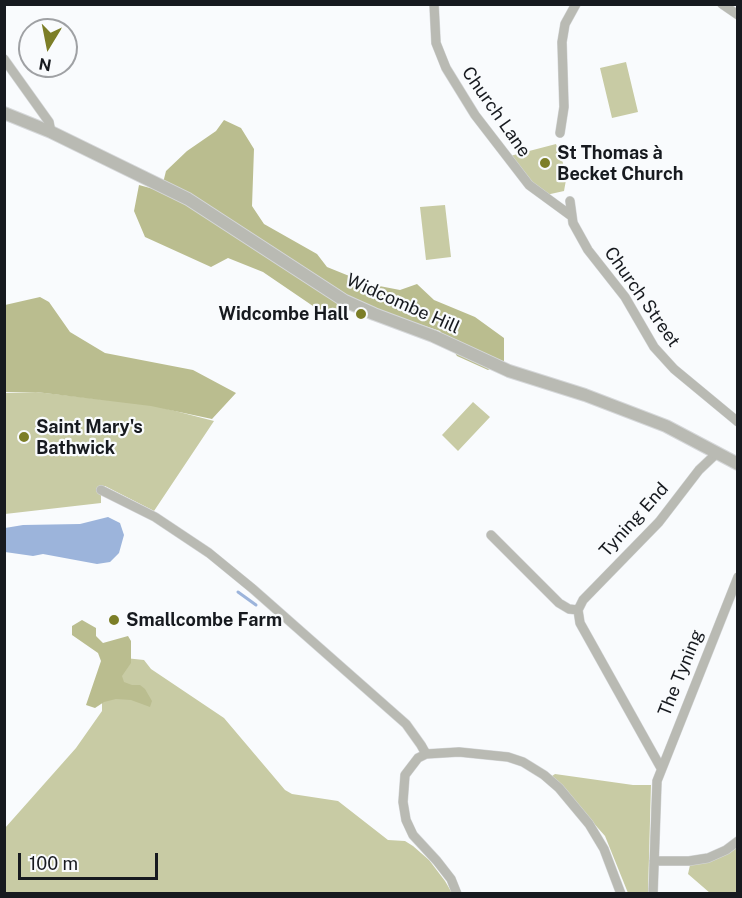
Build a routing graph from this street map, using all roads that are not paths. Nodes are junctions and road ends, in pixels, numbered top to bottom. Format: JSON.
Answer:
{"nodes":[{"id":1,"x":434,"y":4,"type":"edge"},
{"id":2,"x":576,"y":4,"type":"edge"},
{"id":3,"x":722,"y":4,"type":"edge"},
{"id":4,"x":738,"y":15,"type":"edge"},
{"id":5,"x":4,"y":59,"type":"edge"},
{"id":6,"x":4,"y":113,"type":"edge"},
{"id":7,"x":51,"y":132,"type":"junction"},
{"id":8,"x":560,"y":133,"type":"dead end"},
{"id":9,"x":570,"y":201,"type":"dead end"},
{"id":10,"x":570,"y":215,"type":"junction"},
{"id":11,"x":738,"y":422,"type":"edge"},
{"id":12,"x":717,"y":453,"type":"junction"},
{"id":13,"x":738,"y":464,"type":"edge"},
{"id":14,"x":101,"y":490,"type":"dead end"},
{"id":15,"x":491,"y":535,"type":"dead end"},
{"id":16,"x":738,"y":577,"type":"edge"},
{"id":17,"x":578,"y":610,"type":"junction"},
{"id":18,"x":426,"y":754,"type":"junction"},
{"id":19,"x":661,"y":768,"type":"junction"},
{"id":20,"x":738,"y":841,"type":"edge"},
{"id":21,"x":654,"y":861,"type":"junction"},
{"id":22,"x":457,"y":894,"type":"edge"},
{"id":23,"x":621,"y":894,"type":"edge"},
{"id":24,"x":653,"y":894,"type":"edge"}],
"edges":[{"from":1,"to":10,"type":"street","name":"Church Lane"},
{"from":2,"to":8,"type":"street"},
{"from":3,"to":4,"type":"street"},
{"from":5,"to":7,"type":"street"},
{"from":6,"to":7,"type":"street","name":"Widcombe Hill"},
{"from":7,"to":12,"type":"street","name":"Widcombe Hill"},
{"from":9,"to":10,"type":"street","name":"Church Street"},
{"from":10,"to":11,"type":"street","name":"Church Street"},
{"from":12,"to":13,"type":"street","name":"Widcombe Hill"},
{"from":12,"to":17,"type":"street","name":"Tyning End"},
{"from":14,"to":18,"type":"street"},
{"from":15,"to":17,"type":"street"},
{"from":16,"to":19,"type":"street","name":"The Tyning"},
{"from":17,"to":19,"type":"street"},
{"from":18,"to":22,"type":"street"},
{"from":18,"to":23,"type":"street"},
{"from":19,"to":21,"type":"street","name":"The Tyning"},
{"from":20,"to":21,"type":"street"},
{"from":21,"to":24,"type":"street","name":"The Tyning"}]}
